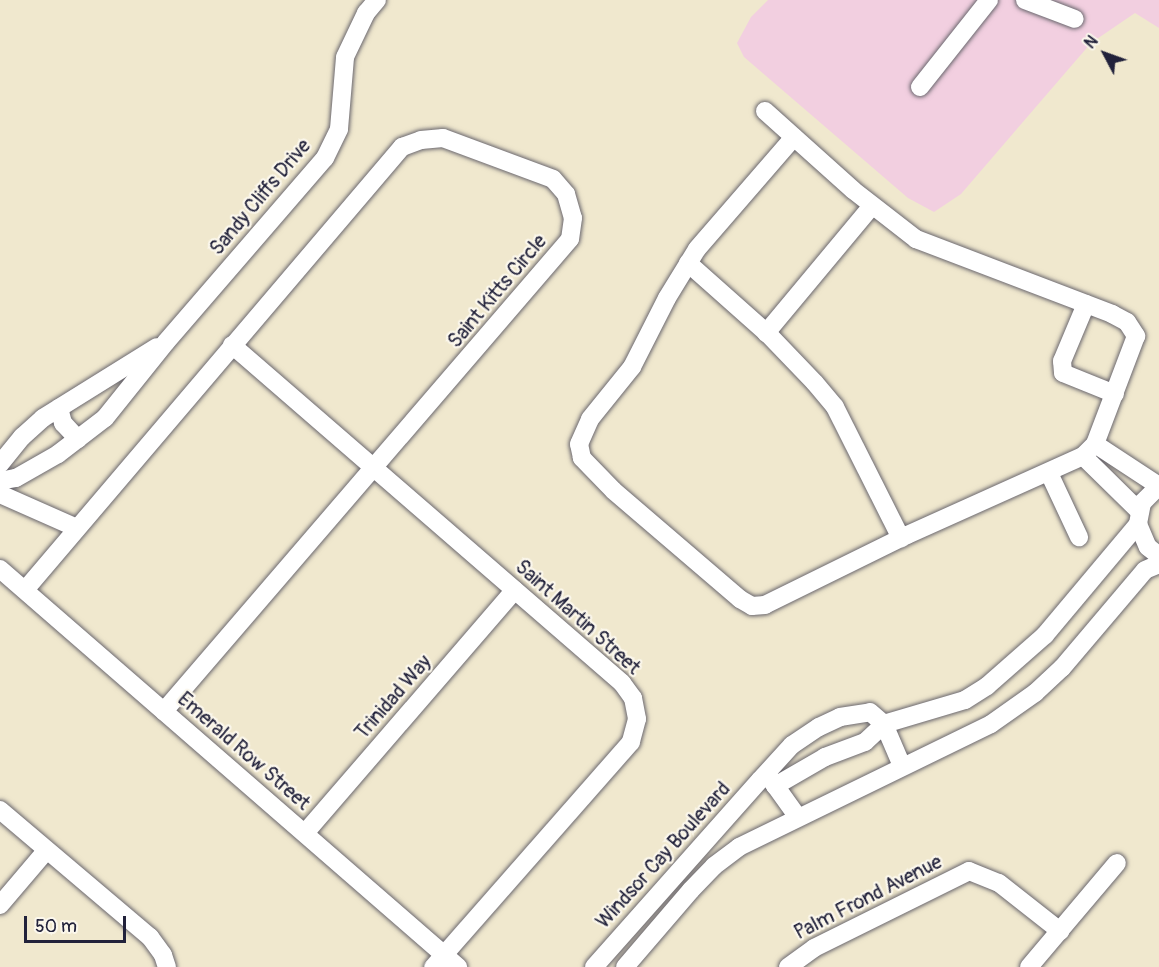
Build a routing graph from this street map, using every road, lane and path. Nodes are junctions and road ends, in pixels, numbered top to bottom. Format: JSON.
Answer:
{"nodes":[{"id":1,"x":377,"y":0,"type":"edge"},
{"id":2,"x":989,"y":0,"type":"edge"},
{"id":3,"x":1025,"y":0,"type":"edge"},
{"id":4,"x":1075,"y":19,"type":"dead end"},
{"id":5,"x":920,"y":87,"type":"dead end"},
{"id":6,"x":765,"y":111,"type":"dead end"},
{"id":7,"x":794,"y":137,"type":"junction"},
{"id":8,"x":872,"y":206,"type":"junction"},
{"id":9,"x":688,"y":262,"type":"junction"},
{"id":10,"x":1086,"y":304,"type":"junction"},
{"id":11,"x":766,"y":333,"type":"junction"},
{"id":12,"x":166,"y":342,"type":"junction"},
{"id":13,"x":232,"y":345,"type":"junction"},
{"id":14,"x":1115,"y":394,"type":"junction"},
{"id":15,"x":59,"y":408,"type":"junction"},
{"id":16,"x":78,"y":439,"type":"junction"},
{"id":17,"x":1089,"y":450,"type":"junction"},
{"id":18,"x":0,"y":464,"type":"edge"},
{"id":19,"x":375,"y":469,"type":"junction"},
{"id":20,"x":1049,"y":473,"type":"junction"},
{"id":21,"x":0,"y":481,"type":"edge"},
{"id":22,"x":1159,"y":486,"type":"edge"},
{"id":23,"x":0,"y":494,"type":"edge"},
{"id":24,"x":1138,"y":518,"type":"junction"},
{"id":25,"x":77,"y":528,"type":"junction"},
{"id":26,"x":1079,"y":537,"type":"dead end"},
{"id":27,"x":901,"y":538,"type":"junction"},
{"id":28,"x":1159,"y":555,"type":"edge"},
{"id":29,"x":1159,"y":564,"type":"edge"},
{"id":30,"x":0,"y":569,"type":"edge"},
{"id":31,"x":25,"y":590,"type":"junction"},
{"id":32,"x":515,"y":590,"type":"junction"},
{"id":33,"x":164,"y":711,"type":"junction"},
{"id":34,"x":884,"y":724,"type":"junction"},
{"id":35,"x":902,"y":766,"type":"junction"},
{"id":36,"x":771,"y":779,"type":"junction"},
{"id":37,"x":0,"y":810,"type":"edge"},
{"id":38,"x":797,"y":816,"type":"junction"},
{"id":39,"x":305,"y":833,"type":"junction"},
{"id":40,"x":46,"y":851,"type":"junction"},
{"id":41,"x":1117,"y":863,"type":"dead end"},
{"id":42,"x":0,"y":905,"type":"edge"},
{"id":43,"x":1060,"y":931,"type":"junction"},
{"id":44,"x":439,"y":961,"type":"edge"},
{"id":45,"x":167,"y":967,"type":"edge"},
{"id":46,"x":458,"y":967,"type":"edge"},
{"id":47,"x":594,"y":967,"type":"edge"},
{"id":48,"x":625,"y":967,"type":"edge"},
{"id":49,"x":788,"y":967,"type":"edge"},
{"id":50,"x":1029,"y":967,"type":"edge"}],
"edges":[{"from":1,"to":12,"type":"street","name":"Sandy Cliffs Drive"},
{"from":2,"to":5,"type":"street"},
{"from":3,"to":4,"type":"street"},
{"from":6,"to":7,"type":"street"},
{"from":7,"to":8,"type":"street"},
{"from":7,"to":9,"type":"street"},
{"from":8,"to":10,"type":"street"},
{"from":8,"to":11,"type":"street"},
{"from":9,"to":11,"type":"street"},
{"from":9,"to":27,"type":"street"},
{"from":10,"to":14,"type":"street"},
{"from":10,"to":14,"type":"street"},
{"from":11,"to":27,"type":"street"},
{"from":12,"to":15,"type":"street","name":"Sandy Cliffs Drive"},
{"from":12,"to":16,"type":"street","name":"Sandy Cliffs Drive"},
{"from":13,"to":19,"type":"street","name":"Saint Martin Street"},
{"from":13,"to":19,"type":"street","name":"Saint Kitts Circle"},
{"from":13,"to":25,"type":"street","name":"Saint Kitts Circle"},
{"from":14,"to":17,"type":"street"},
{"from":15,"to":16,"type":"street"},
{"from":15,"to":18,"type":"street","name":"Sandy Cliffs Drive"},
{"from":16,"to":21,"type":"street","name":"Sandy Cliffs Drive"},
{"from":17,"to":20,"type":"street"},
{"from":17,"to":22,"type":"street"},
{"from":17,"to":24,"type":"street"},
{"from":19,"to":32,"type":"street","name":"Saint Martin Street"},
{"from":19,"to":33,"type":"street","name":"Saint Kitts Circle"},
{"from":20,"to":26,"type":"street"},
{"from":20,"to":27,"type":"street"},
{"from":22,"to":24,"type":"street","name":"Windsor Cay Boulevard"},
{"from":23,"to":25,"type":"street"},
{"from":24,"to":28,"type":"street"},
{"from":24,"to":34,"type":"street","name":"Windsor Cay Boulevard"},
{"from":25,"to":31,"type":"street","name":"Saint Kitts Circle"},
{"from":29,"to":35,"type":"street"},
{"from":30,"to":31,"type":"street","name":"Emerald Row Street"},
{"from":31,"to":33,"type":"street","name":"Emerald Row Street"},
{"from":32,"to":39,"type":"street","name":"Trinidad Way"},
{"from":32,"to":44,"type":"street","name":"Saint Martin Street"},
{"from":33,"to":39,"type":"street","name":"Emerald Row Street"},
{"from":34,"to":35,"type":"street"},
{"from":34,"to":36,"type":"street","name":"Windsor Cay Boulevard"},
{"from":34,"to":36,"type":"street","name":"Windsor Cay Boulevard"},
{"from":35,"to":38,"type":"street"},
{"from":36,"to":38,"type":"street"},
{"from":36,"to":47,"type":"street","name":"Windsor Cay Boulevard"},
{"from":37,"to":40,"type":"street"},
{"from":38,"to":48,"type":"street"},
{"from":39,"to":44,"type":"street","name":"Emerald Row Street"},
{"from":40,"to":42,"type":"street"},
{"from":40,"to":45,"type":"street"},
{"from":41,"to":43,"type":"street"},
{"from":43,"to":49,"type":"street","name":"Palm Frond Avenue"},
{"from":43,"to":50,"type":"street"},
{"from":44,"to":46,"type":"street","name":"Emerald Row Street"}]}
